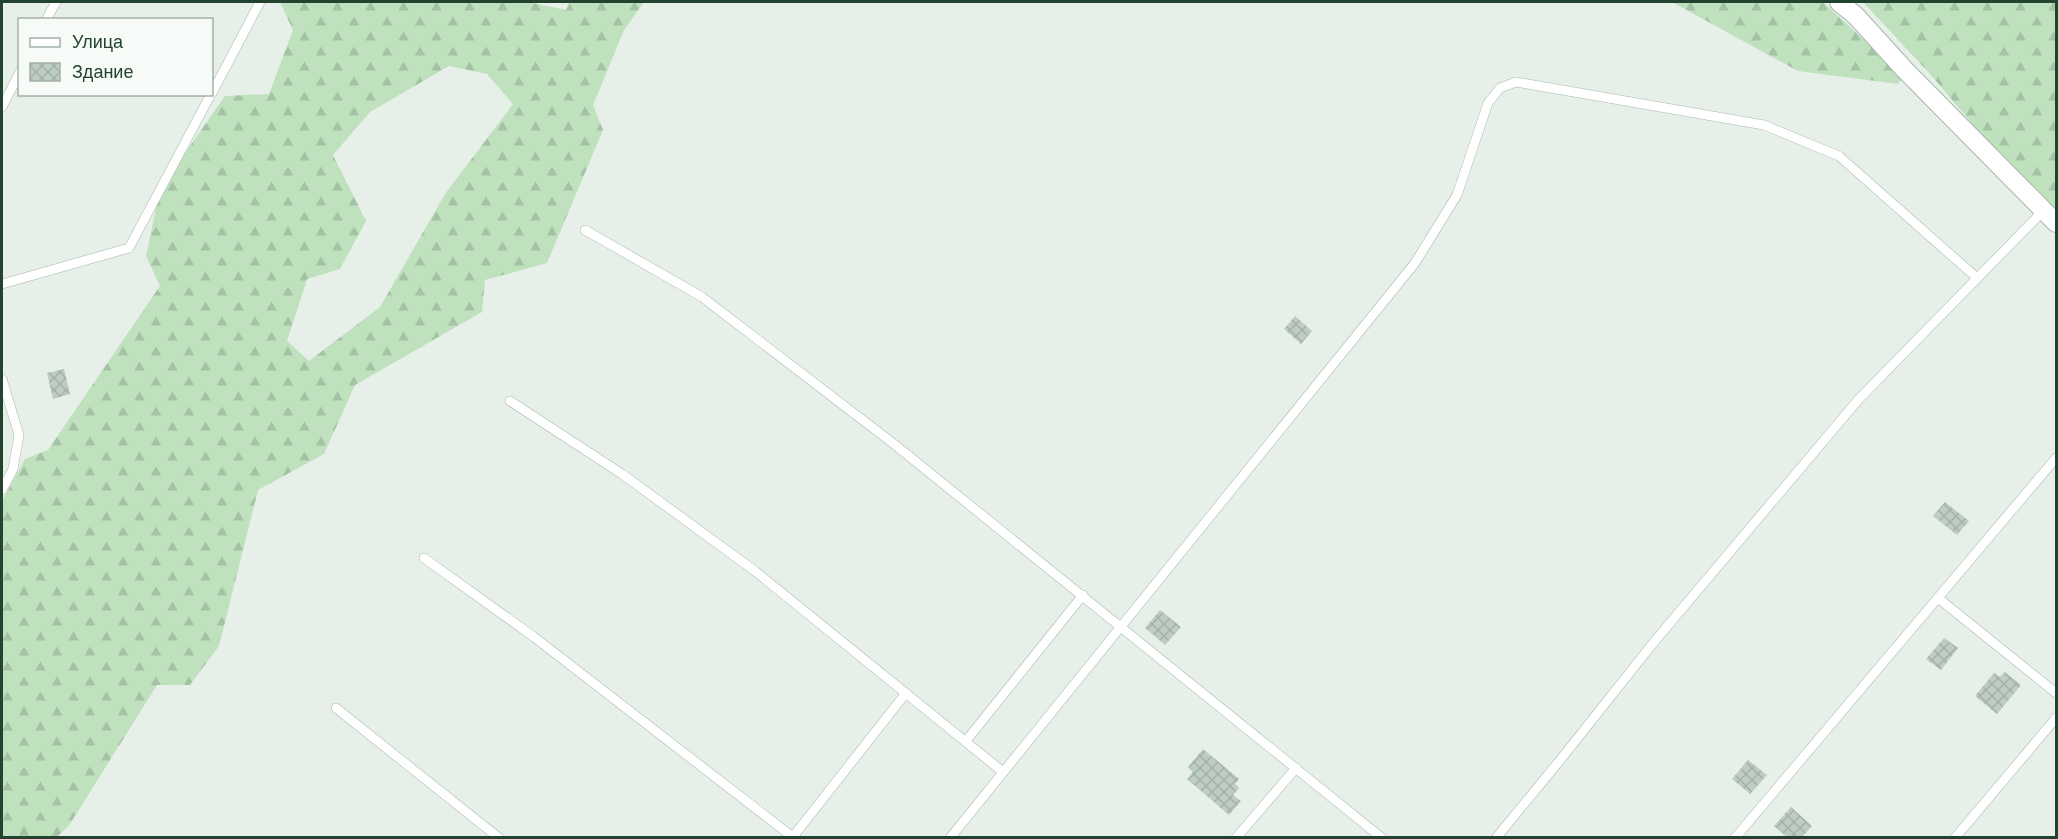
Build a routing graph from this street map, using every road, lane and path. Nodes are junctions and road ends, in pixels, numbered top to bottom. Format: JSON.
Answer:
{"nodes":[{"id":1,"x":56,"y":2,"type":"edge"},
{"id":2,"x":260,"y":2,"type":"edge"},
{"id":3,"x":1839,"y":2,"type":"edge"},
{"id":4,"x":47,"y":18,"type":"edge"},
{"id":5,"x":18,"y":76,"type":"edge"},
{"id":6,"x":213,"y":90,"type":"edge"},
{"id":7,"x":210,"y":96,"type":"edge"},
{"id":8,"x":2,"y":107,"type":"edge"},
{"id":9,"x":2050,"y":217,"type":"edge"},
{"id":10,"x":585,"y":230,"type":"dead end"},
{"id":11,"x":1977,"y":278,"type":"junction"},
{"id":12,"x":2,"y":284,"type":"edge"},
{"id":13,"x":2,"y":379,"type":"edge"},
{"id":14,"x":510,"y":401,"type":"dead end"},
{"id":15,"x":2056,"y":458,"type":"edge"},
{"id":16,"x":2,"y":490,"type":"edge"},
{"id":17,"x":424,"y":558,"type":"dead end"},
{"id":18,"x":1083,"y":595,"type":"junction"},
{"id":19,"x":1938,"y":598,"type":"junction"},
{"id":20,"x":1120,"y":626,"type":"junction"},
{"id":21,"x":906,"y":693,"type":"junction"},
{"id":22,"x":2056,"y":693,"type":"edge"},
{"id":23,"x":336,"y":708,"type":"dead end"},
{"id":24,"x":2056,"y":718,"type":"edge"},
{"id":25,"x":966,"y":741,"type":"junction"},
{"id":26,"x":1296,"y":768,"type":"junction"},
{"id":27,"x":1003,"y":772,"type":"junction"},
{"id":28,"x":499,"y":837,"type":"edge"},
{"id":29,"x":793,"y":837,"type":"edge"},
{"id":30,"x":950,"y":837,"type":"edge"},
{"id":31,"x":1236,"y":837,"type":"edge"},
{"id":32,"x":1382,"y":837,"type":"edge"},
{"id":33,"x":1496,"y":837,"type":"edge"},
{"id":34,"x":1735,"y":837,"type":"edge"},
{"id":35,"x":1955,"y":837,"type":"edge"}],
"edges":[{"from":1,"to":4,"type":"lane"},
{"from":2,"to":6,"type":"lane"},
{"from":3,"to":9,"type":"street"},
{"from":5,"to":8,"type":"lane"},
{"from":7,"to":12,"type":"lane"},
{"from":9,"to":11,"type":"lane"},
{"from":10,"to":18,"type":"lane"},
{"from":11,"to":20,"type":"lane"},
{"from":11,"to":33,"type":"lane"},
{"from":13,"to":16,"type":"lane"},
{"from":14,"to":21,"type":"lane"},
{"from":15,"to":19,"type":"lane"},
{"from":17,"to":29,"type":"lane"},
{"from":18,"to":20,"type":"lane"},
{"from":18,"to":25,"type":"lane"},
{"from":19,"to":22,"type":"lane"},
{"from":19,"to":34,"type":"lane"},
{"from":20,"to":26,"type":"lane"},
{"from":20,"to":27,"type":"lane"},
{"from":21,"to":25,"type":"lane"},
{"from":21,"to":29,"type":"lane"},
{"from":23,"to":28,"type":"lane"},
{"from":24,"to":35,"type":"lane"},
{"from":25,"to":27,"type":"lane"},
{"from":26,"to":31,"type":"lane"},
{"from":26,"to":32,"type":"lane"},
{"from":27,"to":30,"type":"lane"}]}
